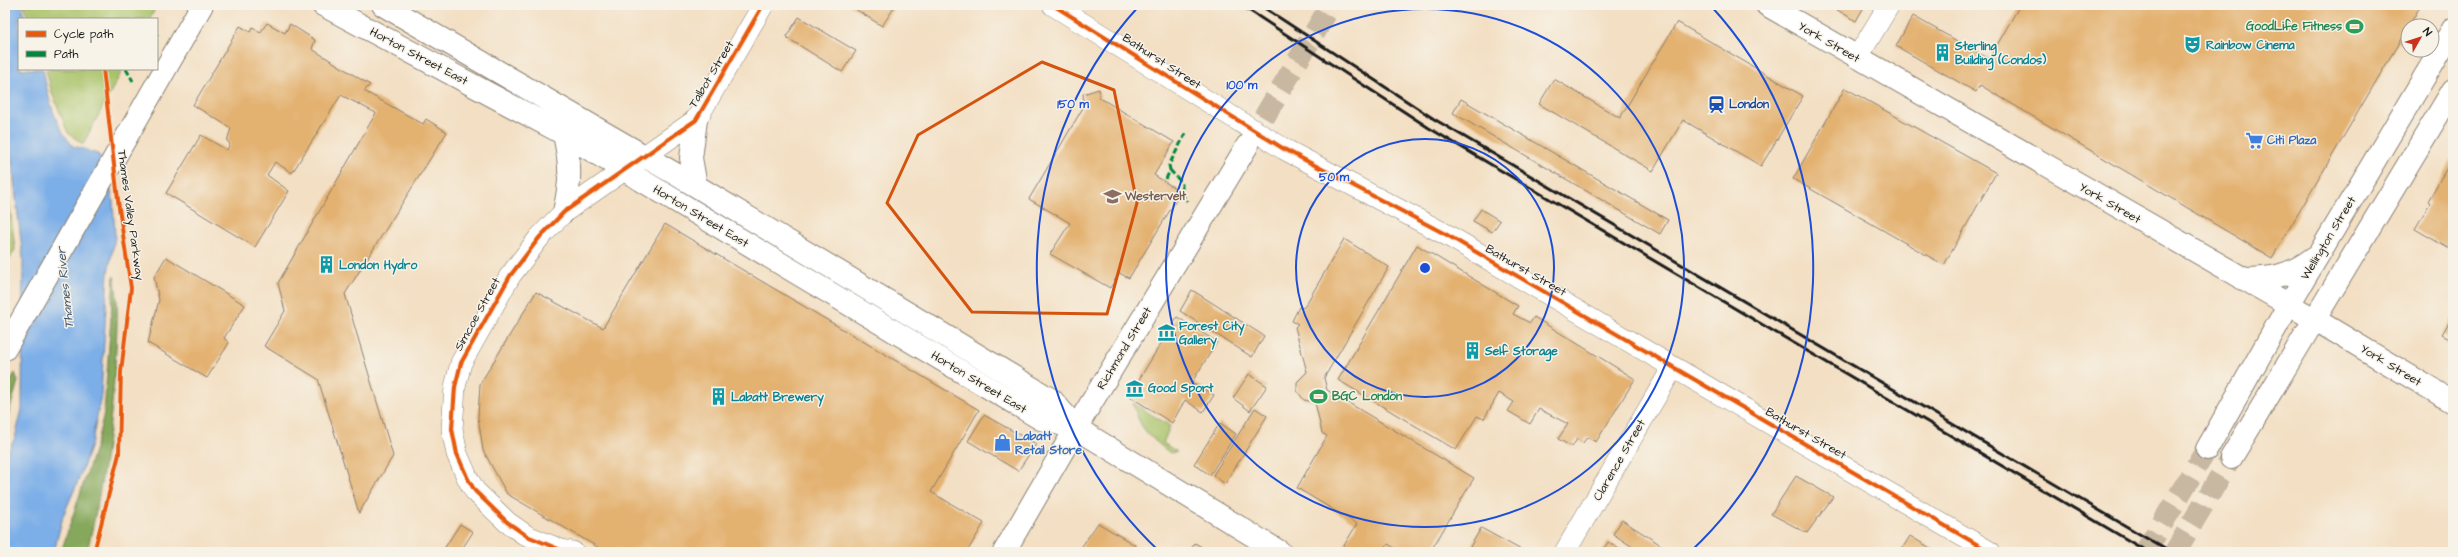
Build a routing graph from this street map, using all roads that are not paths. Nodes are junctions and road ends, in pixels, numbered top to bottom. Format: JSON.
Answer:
{"nodes":[{"id":1,"x":202,"y":5,"type":"edge"},
{"id":2,"x":323,"y":5,"type":"edge"},
{"id":3,"x":383,"y":5,"type":"edge"},
{"id":4,"x":764,"y":5,"type":"edge"},
{"id":5,"x":1053,"y":5,"type":"edge"},
{"id":6,"x":1767,"y":5,"type":"edge"},
{"id":7,"x":1889,"y":5,"type":"edge"},
{"id":8,"x":2453,"y":29,"type":"edge"},
{"id":9,"x":1857,"y":58,"type":"junction"},
{"id":10,"x":2453,"y":90,"type":"edge"},
{"id":11,"x":696,"y":120,"type":"junction"},
{"id":12,"x":564,"y":134,"type":"junction"},
{"id":13,"x":1247,"y":146,"type":"tunnel mouth"},
{"id":14,"x":644,"y":156,"type":"junction"},
{"id":15,"x":624,"y":170,"type":"junction"},
{"id":16,"x":696,"y":186,"type":"junction"},
{"id":17,"x":564,"y":212,"type":"junction"},
{"id":18,"x":2319,"y":254,"type":"junction"},
{"id":19,"x":2242,"y":278,"type":"junction"},
{"id":20,"x":2288,"y":306,"type":"junction"},
{"id":21,"x":2314,"y":319,"type":"junction"},
{"id":22,"x":5,"y":349,"type":"edge"},
{"id":23,"x":1673,"y":367,"type":"junction"},
{"id":24,"x":2453,"y":402,"type":"edge"},
{"id":25,"x":1076,"y":428,"type":"junction"},
{"id":26,"x":2207,"y":449,"type":"tunnel mouth"},
{"id":27,"x":2230,"y":458,"type":"tunnel mouth"},
{"id":28,"x":573,"y":552,"type":"edge"},
{"id":29,"x":1004,"y":552,"type":"edge"},
{"id":30,"x":1280,"y":552,"type":"edge"},
{"id":31,"x":1565,"y":552,"type":"edge"},
{"id":32,"x":1990,"y":552,"type":"edge"}],
"edges":[{"from":1,"to":22,"type":"main road"},
{"from":2,"to":12,"type":"main road","name":"Horton Street East"},
{"from":3,"to":14,"type":"main road","name":"Horton Street East"},
{"from":4,"to":11,"type":"street","name":"Talbot Street"},
{"from":5,"to":23,"type":"street","name":"Bathurst Street"},
{"from":6,"to":9,"type":"main road","name":"York Street"},
{"from":7,"to":9,"type":"street"},
{"from":8,"to":18,"type":"main road","name":"Wellington Street"},
{"from":9,"to":19,"type":"main road","name":"York Street"},
{"from":10,"to":21,"type":"main road"},
{"from":11,"to":14,"type":"street","name":"Talbot Street"},
{"from":11,"to":16,"type":"main road"},
{"from":12,"to":15,"type":"main road","name":"Horton Street East"},
{"from":12,"to":17,"type":"main road"},
{"from":13,"to":25,"type":"main road","name":"Richmond Street"},
{"from":14,"to":15,"type":"street","name":"Talbot Street"},
{"from":14,"to":16,"type":"main road","name":"Horton Street East"},
{"from":15,"to":17,"type":"street","name":"Simcoe Street"},
{"from":15,"to":25,"type":"main road","name":"Horton Street East"},
{"from":16,"to":25,"type":"main road","name":"Horton Street East"},
{"from":17,"to":28,"type":"street","name":"Simcoe Street"},
{"from":18,"to":19,"type":"main road"},
{"from":18,"to":20,"type":"main road","name":"Wellington Street"},
{"from":19,"to":20,"type":"main road","name":"York Street"},
{"from":20,"to":21,"type":"main road","name":"York Street"},
{"from":20,"to":26,"type":"main road","name":"Wellington Street"},
{"from":21,"to":24,"type":"main road","name":"York Street"},
{"from":21,"to":27,"type":"main road"},
{"from":23,"to":31,"type":"street","name":"Clarence Street"},
{"from":23,"to":32,"type":"street","name":"Bathurst Street"},
{"from":25,"to":29,"type":"main road","name":"Richmond Street"},
{"from":25,"to":30,"type":"main road","name":"Horton Street East"}]}
